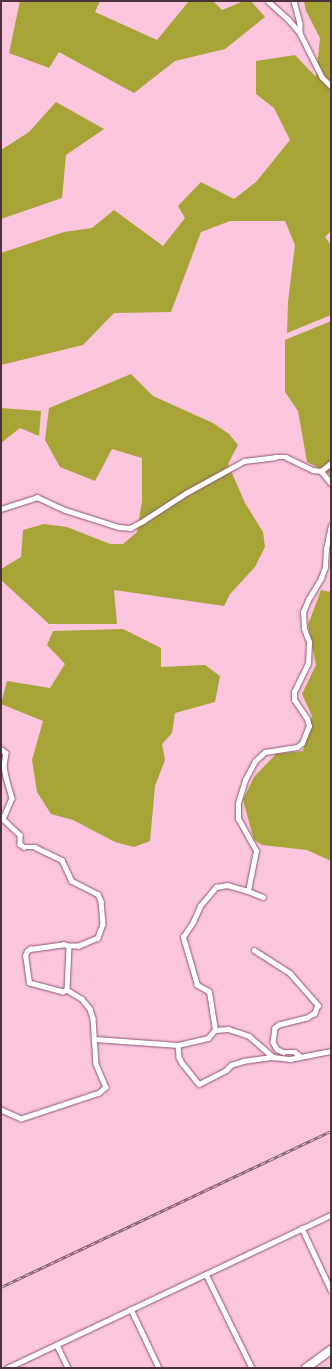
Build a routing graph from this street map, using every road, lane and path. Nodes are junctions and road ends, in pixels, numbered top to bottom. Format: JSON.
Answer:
{"nodes":[{"id":1,"x":268,"y":1,"type":"edge"},
{"id":2,"x":294,"y":1,"type":"edge"},
{"id":3,"x":300,"y":33,"type":"junction"},
{"id":4,"x":331,"y":86,"type":"edge"},
{"id":5,"x":331,"y":463,"type":"edge"},
{"id":6,"x":321,"y":471,"type":"junction"},
{"id":7,"x":331,"y":483,"type":"edge"},
{"id":8,"x":1,"y":509,"type":"edge"},
{"id":9,"x":331,"y":526,"type":"edge"},
{"id":10,"x":1,"y":749,"type":"edge"},
{"id":11,"x":248,"y":891,"type":"junction"},
{"id":12,"x":263,"y":897,"type":"dead end"},
{"id":13,"x":69,"y":946,"type":"junction"},
{"id":14,"x":254,"y":950,"type":"dead end"},
{"id":15,"x":67,"y":990,"type":"junction"},
{"id":16,"x":215,"y":1030,"type":"junction"},
{"id":17,"x":95,"y":1039,"type":"junction"},
{"id":18,"x":178,"y":1045,"type":"junction"},
{"id":19,"x":331,"y":1051,"type":"edge"},
{"id":20,"x":300,"y":1056,"type":"junction"},
{"id":21,"x":273,"y":1058,"type":"junction"},
{"id":22,"x":1,"y":1110,"type":"edge"},
{"id":23,"x":331,"y":1214,"type":"edge"},
{"id":24,"x":302,"y":1228,"type":"junction"},
{"id":25,"x":206,"y":1274,"type":"junction"},
{"id":26,"x":331,"y":1290,"type":"edge"},
{"id":27,"x":131,"y":1309,"type":"junction"},
{"id":28,"x":57,"y":1345,"type":"junction"},
{"id":29,"x":331,"y":1350,"type":"edge"},
{"id":30,"x":7,"y":1368,"type":"edge"},
{"id":31,"x":68,"y":1368,"type":"edge"},
{"id":32,"x":159,"y":1368,"type":"edge"},
{"id":33,"x":252,"y":1368,"type":"edge"},
{"id":34,"x":306,"y":1368,"type":"edge"}],
"edges":[{"from":1,"to":3,"type":"street"},
{"from":2,"to":3,"type":"street"},
{"from":3,"to":4,"type":"street"},
{"from":5,"to":6,"type":"street"},
{"from":6,"to":7,"type":"street"},
{"from":6,"to":8,"type":"street"},
{"from":9,"to":11,"type":"street"},
{"from":10,"to":13,"type":"street"},
{"from":11,"to":12,"type":"street"},
{"from":11,"to":16,"type":"street"},
{"from":13,"to":15,"type":"street"},
{"from":13,"to":15,"type":"street"},
{"from":14,"to":20,"type":"street"},
{"from":15,"to":17,"type":"street"},
{"from":16,"to":18,"type":"street"},
{"from":16,"to":21,"type":"street"},
{"from":17,"to":18,"type":"street"},
{"from":17,"to":22,"type":"street"},
{"from":18,"to":21,"type":"street"},
{"from":19,"to":20,"type":"street"},
{"from":20,"to":21,"type":"street"},
{"from":23,"to":24,"type":"street"},
{"from":24,"to":25,"type":"street"},
{"from":24,"to":26,"type":"street"},
{"from":25,"to":27,"type":"street"},
{"from":25,"to":33,"type":"street"},
{"from":27,"to":28,"type":"street"},
{"from":27,"to":32,"type":"street"},
{"from":28,"to":30,"type":"street"},
{"from":28,"to":31,"type":"street"},
{"from":29,"to":34,"type":"highway"}]}
